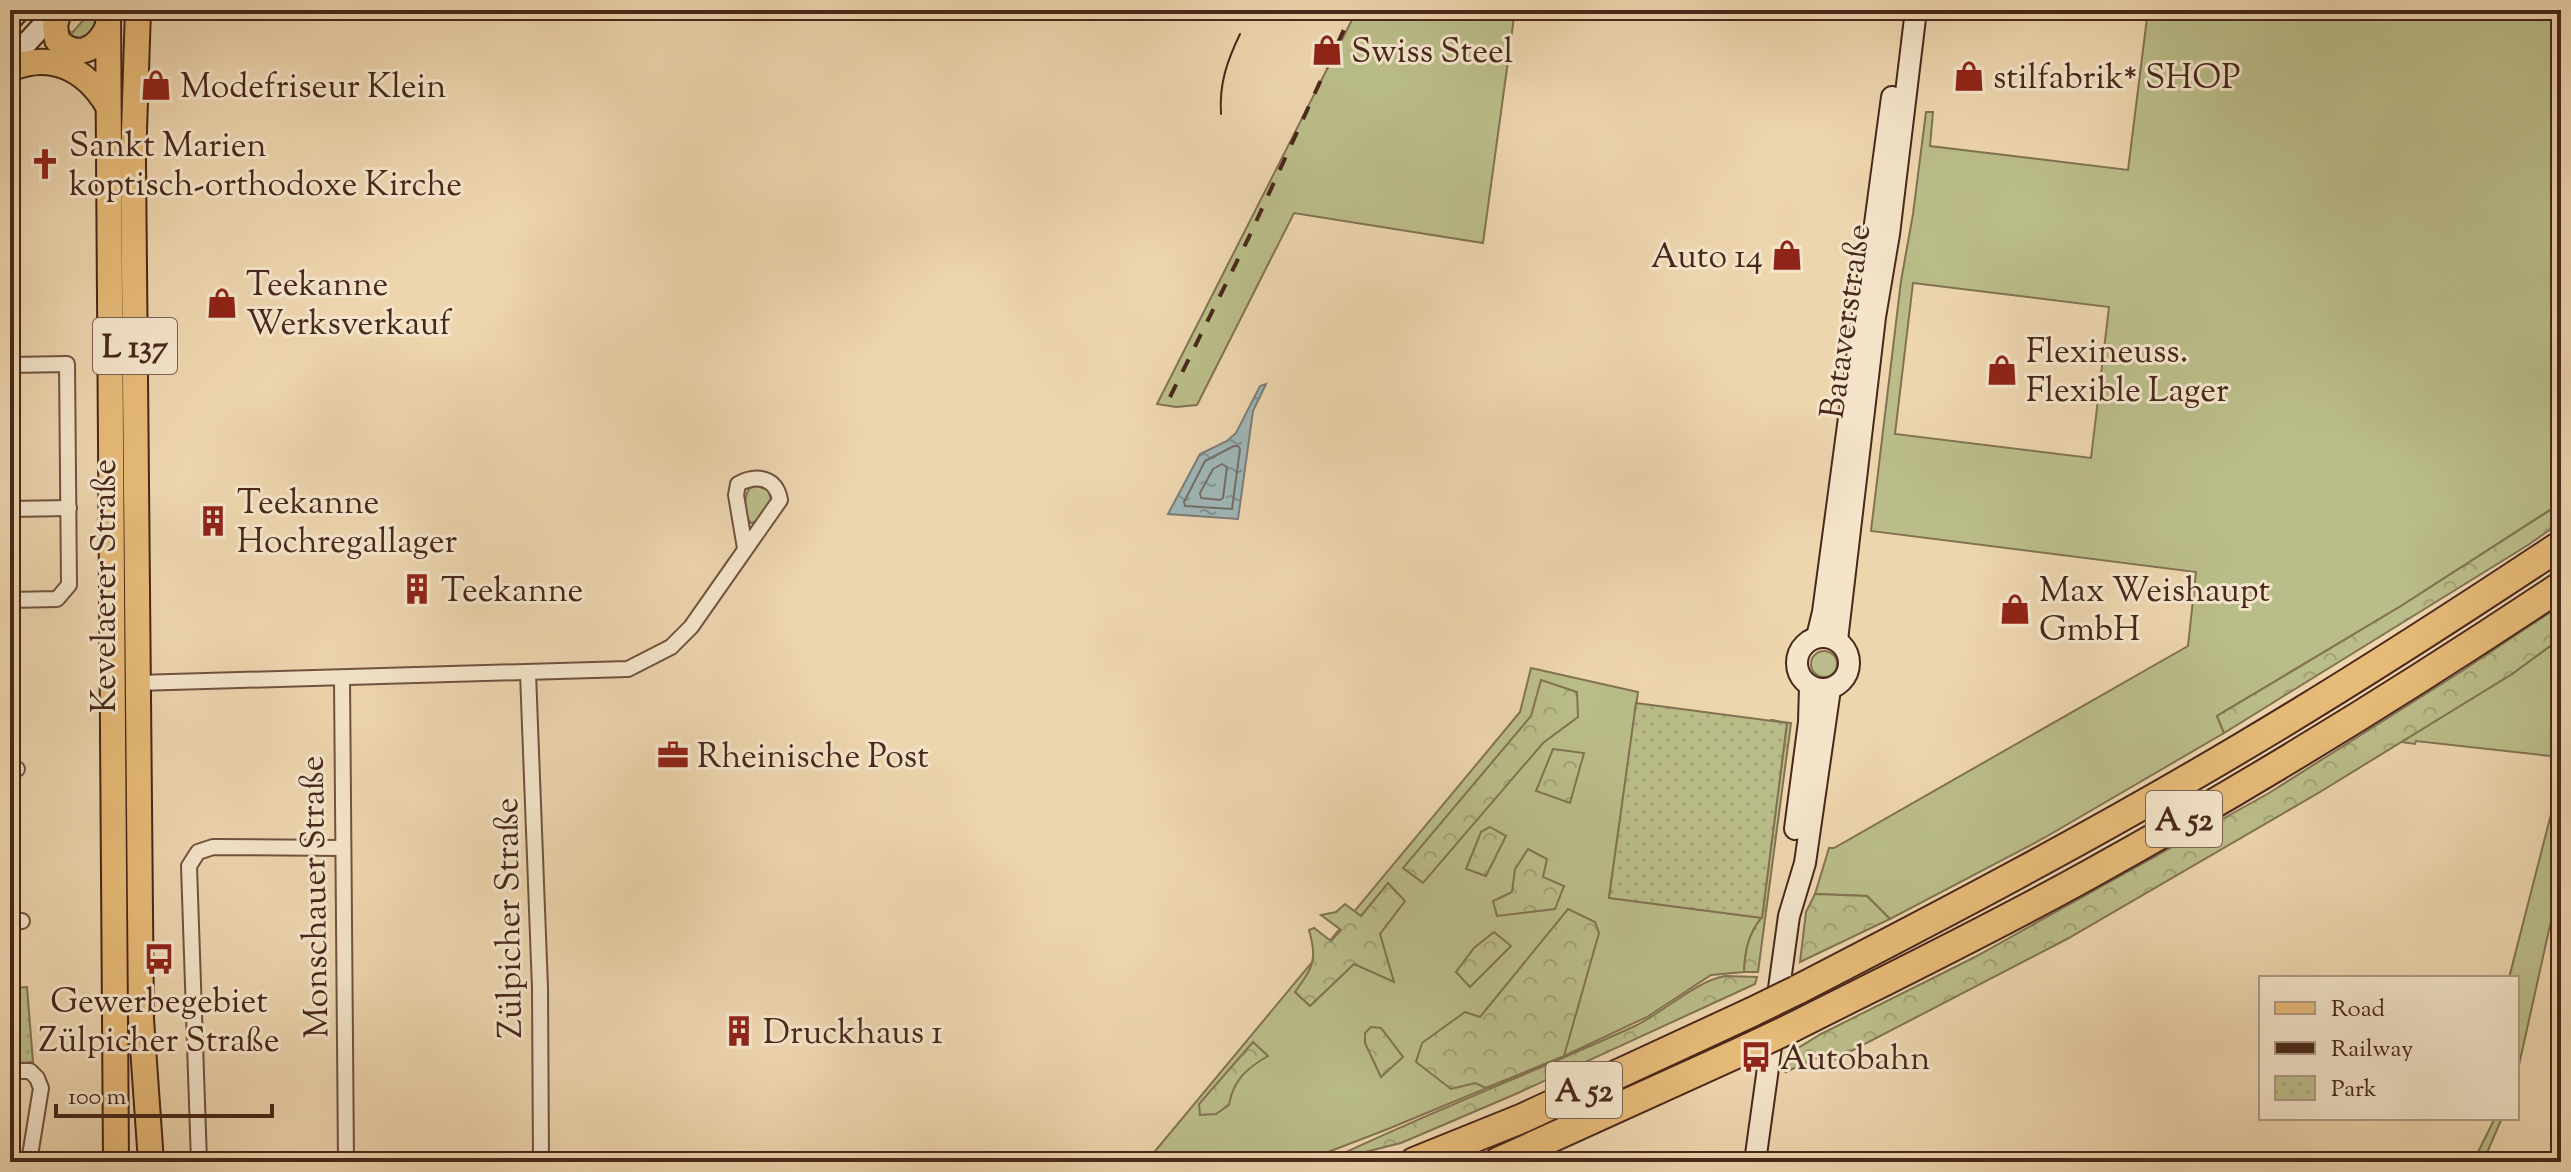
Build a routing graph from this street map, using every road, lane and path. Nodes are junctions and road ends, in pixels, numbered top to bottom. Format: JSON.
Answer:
{"nodes":[{"id":1,"x":58,"y":10,"type":"edge"},
{"id":2,"x":138,"y":10,"type":"edge"},
{"id":3,"x":1902,"y":10,"type":"edge"},
{"id":4,"x":1916,"y":10,"type":"edge"},
{"id":5,"x":108,"y":18,"type":"edge"},
{"id":6,"x":10,"y":61,"type":"edge"},
{"id":7,"x":10,"y":69,"type":"edge"},
{"id":8,"x":108,"y":106,"type":"junction"},
{"id":9,"x":10,"y":365,"type":"edge"},
{"id":10,"x":69,"y":508,"type":"junction"},
{"id":11,"x":10,"y":509,"type":"edge"},
{"id":12,"x":2561,"y":545,"type":"edge"},
{"id":13,"x":745,"y":548,"type":"junction"},
{"id":14,"x":2561,"y":586,"type":"edge"},
{"id":15,"x":10,"y":600,"type":"edge"},
{"id":16,"x":1827,"y":639,"type":"junction"},
{"id":17,"x":528,"y":673,"type":"junction"},
{"id":18,"x":342,"y":679,"type":"junction"},
{"id":19,"x":137,"y":683,"type":"junction"},
{"id":20,"x":1820,"y":688,"type":"junction"},
{"id":21,"x":342,"y":848,"type":"junction"},
{"id":22,"x":1789,"y":984,"type":"junction"},
{"id":23,"x":10,"y":1071,"type":"edge"},
{"id":24,"x":29,"y":1162,"type":"edge"},
{"id":25,"x":116,"y":1162,"type":"edge"},
{"id":26,"x":151,"y":1162,"type":"edge"},
{"id":27,"x":199,"y":1162,"type":"edge"},
{"id":28,"x":346,"y":1162,"type":"edge"},
{"id":29,"x":541,"y":1162,"type":"edge"},
{"id":30,"x":1414,"y":1162,"type":"edge"},
{"id":31,"x":1498,"y":1162,"type":"edge"},
{"id":32,"x":1755,"y":1162,"type":"edge"}],
"edges":[{"from":1,"to":5,"type":"main road"},
{"from":1,"to":6,"type":"street"},
{"from":2,"to":19,"type":"main road","name":"Kevelaerer Straße","number":"L 137"},
{"from":3,"to":16,"type":"street","name":"Bataverstraße"},
{"from":4,"to":16,"type":"street","name":"Bataverstraße"},
{"from":5,"to":8,"type":"main road","name":"Kevelaerer Straße","number":"L 137"},
{"from":7,"to":8,"type":"main road"},
{"from":8,"to":25,"type":"main road","name":"Kevelaerer Straße","number":"L 137"},
{"from":9,"to":10,"type":"street"},
{"from":10,"to":11,"type":"street"},
{"from":10,"to":15,"type":"street"},
{"from":12,"to":22,"type":"highway","number":"A 52"},
{"from":13,"to":13,"type":"street"},
{"from":13,"to":17,"type":"street"},
{"from":14,"to":31,"type":"highway","number":"A 52","bridge":true},
{"from":16,"to":20,"type":"street","name":"Bataverstraße"},
{"from":16,"to":20,"type":"street","name":"Bataverstraße"},
{"from":17,"to":18,"type":"street"},
{"from":17,"to":29,"type":"street","name":"Zülpicher Straße"},
{"from":18,"to":19,"type":"street"},
{"from":18,"to":21,"type":"street","name":"Monschauer Straße"},
{"from":19,"to":26,"type":"main road","name":"Kevelaerer Straße","number":"L 137"},
{"from":20,"to":22,"type":"street","name":"Bataverstraße"},
{"from":21,"to":27,"type":"street"},
{"from":21,"to":28,"type":"street","name":"Monschauer Straße"},
{"from":22,"to":30,"type":"highway","number":"A 52","bridge":true},
{"from":22,"to":32,"type":"street","name":"Bataverstraße"},
{"from":23,"to":24,"type":"street"}]}
